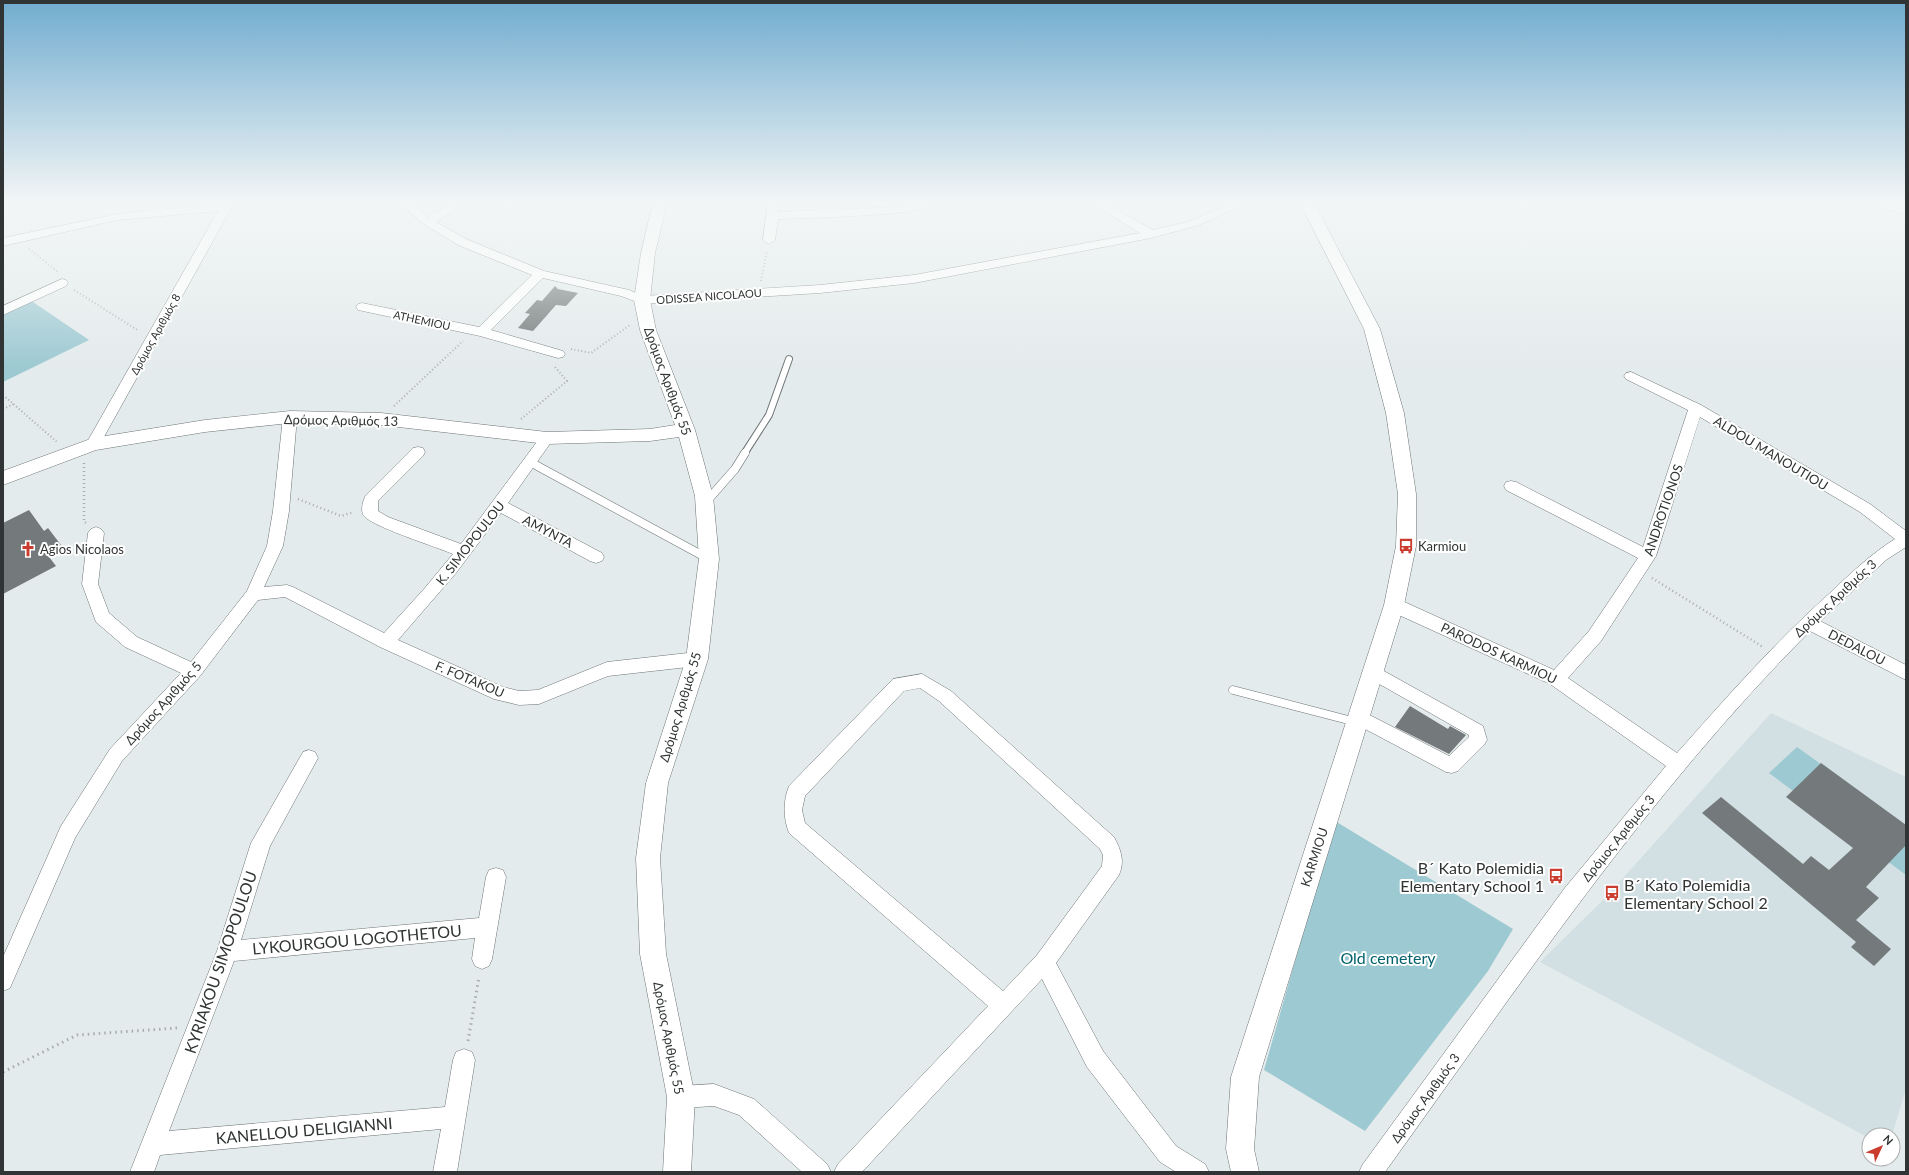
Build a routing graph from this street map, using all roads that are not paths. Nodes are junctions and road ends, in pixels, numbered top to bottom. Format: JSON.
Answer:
{"nodes":[{"id":1,"x":197,"y":258,"type":"edge"},
{"id":2,"x":501,"y":258,"type":"edge"},
{"id":3,"x":648,"y":258,"type":"edge"},
{"id":4,"x":1025,"y":258,"type":"edge"},
{"id":5,"x":1335,"y":258,"type":"edge"},
{"id":6,"x":540,"y":274,"type":"junction"},
{"id":7,"x":62,"y":283,"type":"road end"},
{"id":8,"x":362,"y":307,"type":"dead end"},
{"id":9,"x":644,"y":308,"type":"junction"},
{"id":10,"x":3,"y":311,"type":"edge"},
{"id":11,"x":478,"y":331,"type":"junction"},
{"id":12,"x":558,"y":354,"type":"road end"},
{"id":13,"x":789,"y":359,"type":"dead end"},
{"id":14,"x":1631,"y":376,"type":"dead end"},
{"id":15,"x":1696,"y":408,"type":"junction"},
{"id":16,"x":290,"y":417,"type":"junction"},
{"id":17,"x":686,"y":430,"type":"junction"},
{"id":18,"x":547,"y":438,"type":"junction"},
{"id":19,"x":93,"y":444,"type":"junction"},
{"id":20,"x":418,"y":452,"type":"dead end"},
{"id":21,"x":530,"y":462,"type":"junction"},
{"id":22,"x":3,"y":478,"type":"edge"},
{"id":23,"x":1511,"y":486,"type":"dead end"},
{"id":24,"x":705,"y":503,"type":"junction"},
{"id":25,"x":499,"y":505,"type":"junction"},
{"id":26,"x":96,"y":533,"type":"road end"},
{"id":27,"x":1906,"y":539,"type":"edge"},
{"id":28,"x":463,"y":551,"type":"junction"},
{"id":29,"x":1648,"y":556,"type":"junction"},
{"id":30,"x":596,"y":557,"type":"dead end"},
{"id":31,"x":709,"y":559,"type":"junction"},
{"id":32,"x":253,"y":594,"type":"junction"},
{"id":33,"x":1394,"y":605,"type":"junction"},
{"id":34,"x":1808,"y":622,"type":"junction"},
{"id":35,"x":386,"y":642,"type":"junction"},
{"id":36,"x":697,"y":659,"type":"junction"},
{"id":37,"x":194,"y":672,"type":"junction"},
{"id":38,"x":1373,"y":672,"type":"junction"},
{"id":39,"x":1906,"y":673,"type":"edge"},
{"id":40,"x":1556,"y":679,"type":"junction"},
{"id":41,"x":1233,"y":690,"type":"dead end"},
{"id":42,"x":1358,"y":720,"type":"junction"},
{"id":43,"x":309,"y":758,"type":"dead end"},
{"id":44,"x":1678,"y":764,"type":"junction"},
{"id":45,"x":496,"y":877,"type":"dead end"},
{"id":46,"x":487,"y":926,"type":"junction"},
{"id":47,"x":227,"y":951,"type":"junction"},
{"id":48,"x":482,"y":958,"type":"road end"},
{"id":49,"x":1044,"y":962,"type":"junction"},
{"id":50,"x":3,"y":981,"type":"edge"},
{"id":51,"x":1002,"y":1004,"type":"junction"},
{"id":52,"x":464,"y":1060,"type":"road end"},
{"id":53,"x":681,"y":1097,"type":"junction"},
{"id":54,"x":455,"y":1117,"type":"junction"},
{"id":55,"x":153,"y":1144,"type":"junction"},
{"id":56,"x":142,"y":1172,"type":"edge"},
{"id":57,"x":445,"y":1172,"type":"edge"},
{"id":58,"x":677,"y":1172,"type":"edge"},
{"id":59,"x":819,"y":1172,"type":"edge"},
{"id":60,"x":846,"y":1172,"type":"edge"},
{"id":61,"x":1197,"y":1172,"type":"edge"},
{"id":62,"x":1245,"y":1172,"type":"edge"},
{"id":63,"x":1371,"y":1172,"type":"edge"}],
"edges":[{"from":1,"to":19,"type":"street","name":"Δρόμος Αριθμός 8"},
{"from":2,"to":6,"type":"street","name":"ODISSEA NICOLAOU"},
{"from":3,"to":9,"type":"street","name":"Δρόμος Αριθμός 55"},
{"from":4,"to":9,"type":"street","name":"ODISSEA NICOLAOU"},
{"from":5,"to":33,"type":"street","name":"KARMIOU"},
{"from":6,"to":9,"type":"street","name":"ODISSEA NICOLAOU"},
{"from":6,"to":11,"type":"street"},
{"from":7,"to":10,"type":"street"},
{"from":8,"to":11,"type":"street","name":"ATHEMIOU"},
{"from":9,"to":17,"type":"street","name":"Δρόμος Αριθμός 55"},
{"from":11,"to":12,"type":"street","name":"ATHEMIOU"},
{"from":13,"to":24,"type":"lane"},
{"from":14,"to":15,"type":"street","name":"ALDOU MANOUTIOU"},
{"from":15,"to":27,"type":"street","name":"ALDOU MANOUTIOU"},
{"from":15,"to":29,"type":"street","name":"ANDROTIONOS"},
{"from":16,"to":18,"type":"street","name":"Δρόμος Αριθμός 13"},
{"from":16,"to":19,"type":"street","name":"Δρόμος Αριθμός 13"},
{"from":16,"to":32,"type":"street","name":"Δρόμος Αριθμός 5"},
{"from":17,"to":18,"type":"street","name":"Δρόμος Αριθμός 13"},
{"from":17,"to":24,"type":"street","name":"Δρόμος Αριθμός 55"},
{"from":18,"to":21,"type":"street","name":"K. SIMOPOULOU"},
{"from":19,"to":22,"type":"street","name":"Δρόμος Αριθμός 13"},
{"from":20,"to":28,"type":"street"},
{"from":21,"to":25,"type":"street","name":"K. SIMOPOULOU"},
{"from":21,"to":31,"type":"lane"},
{"from":23,"to":29,"type":"street"},
{"from":24,"to":31,"type":"street","name":"Δρόμος Αριθμός 55"},
{"from":25,"to":28,"type":"street","name":"K. SIMOPOULOU"},
{"from":25,"to":30,"type":"street","name":"AMYNTA"},
{"from":26,"to":37,"type":"street"},
{"from":27,"to":34,"type":"street","name":"Δρόμος Αριθμός 3"},
{"from":28,"to":35,"type":"street","name":"K. SIMOPOULOU"},
{"from":29,"to":40,"type":"street","name":"ANDROTIONOS"},
{"from":31,"to":36,"type":"street","name":"Δρόμος Αριθμός 55"},
{"from":32,"to":35,"type":"street","name":"F. FOTAKOU"},
{"from":32,"to":37,"type":"street","name":"Δρόμος Αριθμός 5"},
{"from":33,"to":38,"type":"street","name":"KARMIOU"},
{"from":33,"to":40,"type":"street","name":"PARODOS KARMIOU"},
{"from":34,"to":39,"type":"street","name":"DEDALOU"},
{"from":34,"to":44,"type":"street","name":"Δρόμος Αριθμός 3"},
{"from":35,"to":36,"type":"street","name":"F. FOTAKOU"},
{"from":36,"to":53,"type":"street","name":"Δρόμος Αριθμός 55"},
{"from":37,"to":50,"type":"street","name":"Δρόμος Αριθμός 5"},
{"from":38,"to":42,"type":"street","name":"KARMIOU"},
{"from":38,"to":42,"type":"street"},
{"from":40,"to":44,"type":"street","name":"PARODOS KARMIOU"},
{"from":41,"to":42,"type":"lane"},
{"from":42,"to":62,"type":"street","name":"KARMIOU"},
{"from":43,"to":47,"type":"street","name":"KYRIAKOU SIMOPOULOU"},
{"from":44,"to":63,"type":"street","name":"Δρόμος Αριθμός 3"},
{"from":45,"to":46,"type":"street"},
{"from":46,"to":47,"type":"street","name":"LYKOURGOU LOGOTHETOU"},
{"from":46,"to":48,"type":"street"},
{"from":47,"to":55,"type":"street","name":"KYRIAKOU SIMOPOULOU"},
{"from":49,"to":51,"type":"street"},
{"from":49,"to":51,"type":"street"},
{"from":49,"to":61,"type":"street"},
{"from":51,"to":60,"type":"street"},
{"from":52,"to":54,"type":"street"},
{"from":53,"to":58,"type":"street","name":"Δρόμος Αριθμός 55"},
{"from":53,"to":59,"type":"street"},
{"from":54,"to":55,"type":"street","name":"KANELLOU DELIGIANNI"},
{"from":54,"to":57,"type":"street"},
{"from":55,"to":56,"type":"street","name":"KYRIAKOU SIMOPOULOU"}]}
